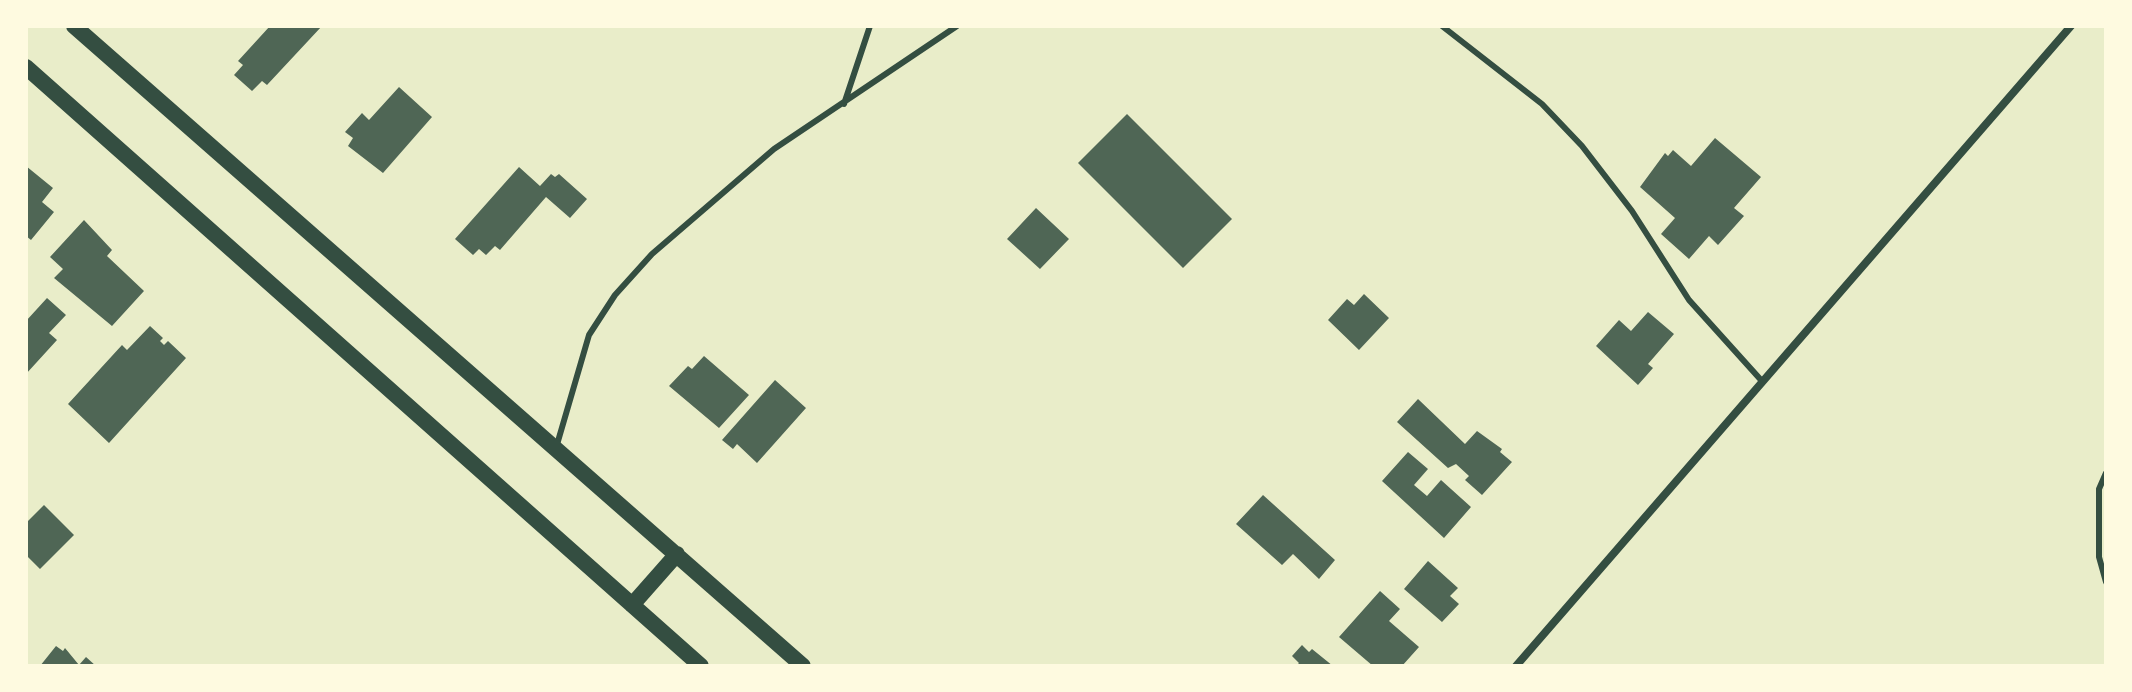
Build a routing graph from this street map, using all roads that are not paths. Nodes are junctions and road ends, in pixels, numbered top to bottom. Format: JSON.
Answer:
{"nodes":[{"id":1,"x":74,"y":26,"type":"edge"},
{"id":2,"x":870,"y":26,"type":"edge"},
{"id":3,"x":957,"y":26,"type":"edge"},
{"id":4,"x":1442,"y":26,"type":"edge"},
{"id":5,"x":2071,"y":26,"type":"edge"},
{"id":6,"x":26,"y":67,"type":"edge"},
{"id":7,"x":844,"y":104,"type":"junction"},
{"id":8,"x":1761,"y":380,"type":"junction"},
{"id":9,"x":556,"y":448,"type":"junction"},
{"id":10,"x":2106,"y":473,"type":"edge"},
{"id":11,"x":677,"y":554,"type":"junction"},
{"id":12,"x":2106,"y":582,"type":"edge"},
{"id":13,"x":632,"y":605,"type":"junction"},
{"id":14,"x":701,"y":666,"type":"edge"},
{"id":15,"x":803,"y":666,"type":"edge"},
{"id":16,"x":1516,"y":666,"type":"edge"}],
"edges":[{"from":1,"to":9,"type":"main road"},
{"from":2,"to":7,"type":"lane"},
{"from":3,"to":7,"type":"lane"},
{"from":4,"to":8,"type":"lane"},
{"from":5,"to":8,"type":"street"},
{"from":6,"to":13,"type":"main road"},
{"from":7,"to":9,"type":"lane"},
{"from":8,"to":16,"type":"street"},
{"from":9,"to":11,"type":"main road"},
{"from":10,"to":12,"type":"lane"},
{"from":11,"to":13,"type":"main road"},
{"from":11,"to":15,"type":"main road"},
{"from":13,"to":14,"type":"main road"}]}
